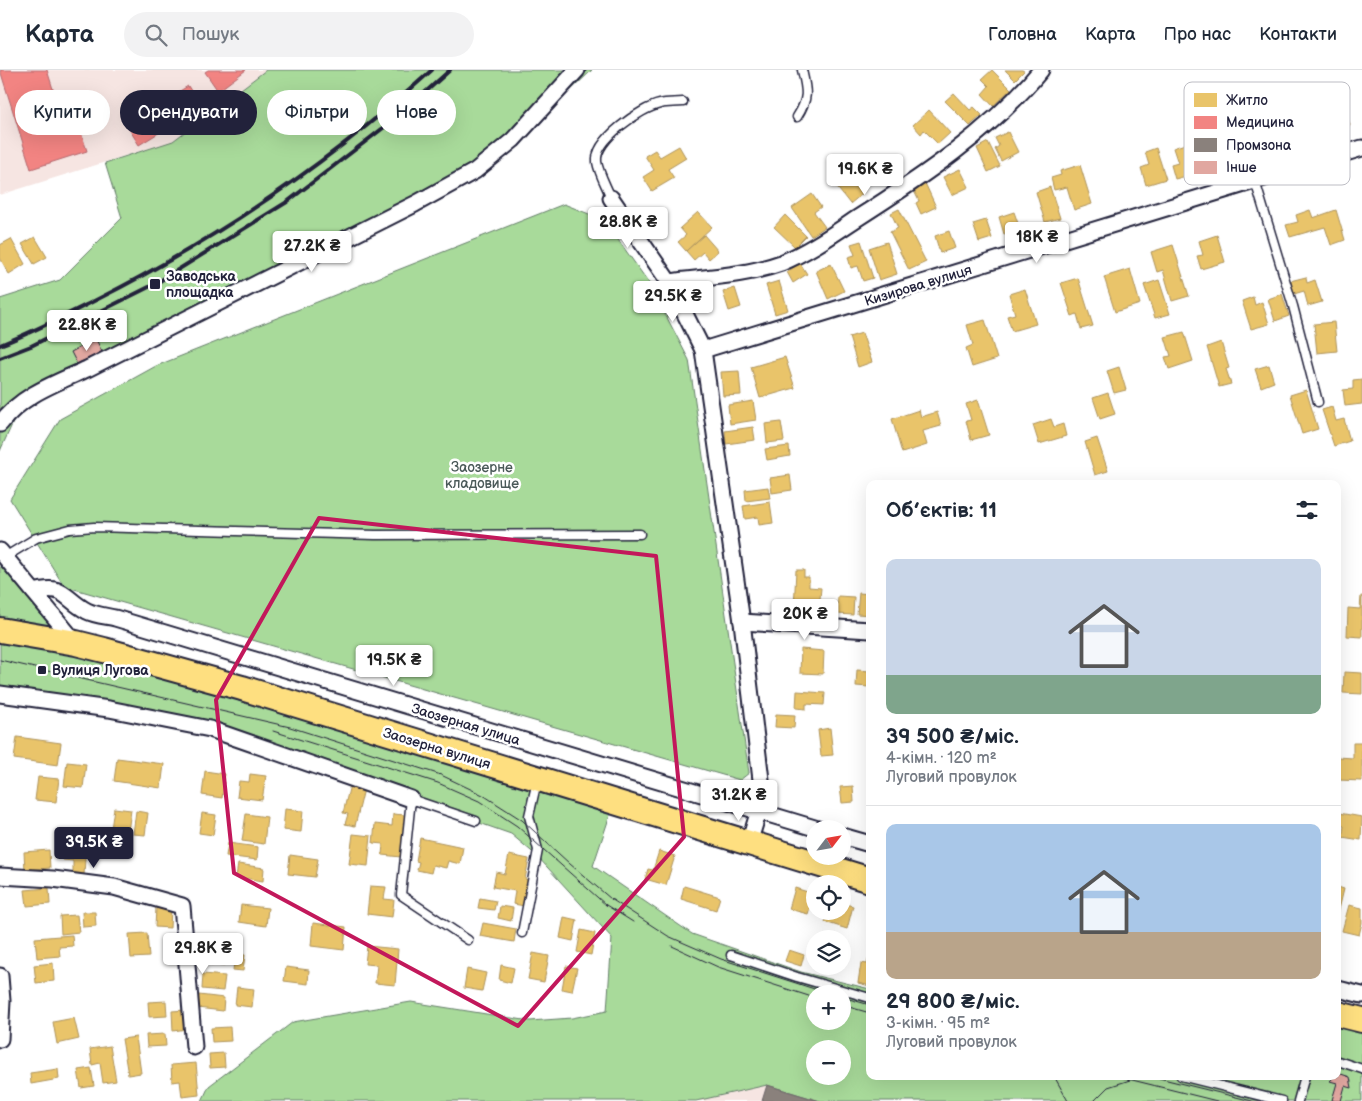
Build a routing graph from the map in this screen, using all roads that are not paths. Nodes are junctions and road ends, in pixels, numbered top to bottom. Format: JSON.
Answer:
{"nodes":[{"id":1,"x":576,"y":70,"type":"edge"},
{"id":2,"x":802,"y":70,"type":"edge"},
{"id":3,"x":1041,"y":70,"type":"edge"},
{"id":4,"x":683,"y":102,"type":"dead end"},
{"id":5,"x":797,"y":117,"type":"dead end"},
{"id":6,"x":1362,"y":148,"type":"edge"},
{"id":7,"x":1350,"y":152,"type":"edge"},
{"id":8,"x":1242,"y":185,"type":"edge"},
{"id":9,"x":1256,"y":185,"type":"edge"},
{"id":10,"x":611,"y":198,"type":"joint"},
{"id":11,"x":669,"y":282,"type":"junction"},
{"id":12,"x":703,"y":350,"type":"junction"},
{"id":13,"x":1318,"y":402,"type":"dead end"},
{"id":14,"x":0,"y":424,"type":"edge"},
{"id":15,"x":640,"y":534,"type":"dead end"},
{"id":16,"x":2,"y":554,"type":"edge"},
{"id":17,"x":34,"y":592,"type":"junction"},
{"id":18,"x":742,"y":622,"type":"junction"},
{"id":19,"x":0,"y":630,"type":"edge"},
{"id":20,"x":866,"y":630,"type":"edge"},
{"id":21,"x":76,"y":643,"type":"junction"},
{"id":22,"x":0,"y":694,"type":"edge"},
{"id":23,"x":537,"y":779,"type":"junction"},
{"id":24,"x":411,"y":799,"type":"junction"},
{"id":25,"x":759,"y":811,"type":"junction"},
{"id":26,"x":476,"y":821,"type":"dead end"},
{"id":27,"x":806,"y":825,"type":"edge"},
{"id":28,"x":851,"y":839,"type":"edge"},
{"id":29,"x":749,"y":843,"type":"junction"},
{"id":30,"x":866,"y":843,"type":"edge"},
{"id":31,"x":0,"y":876,"type":"edge"},
{"id":32,"x":866,"y":879,"type":"edge"},
{"id":33,"x":522,"y":933,"type":"dead end"},
{"id":34,"x":468,"y":940,"type":"dead end"},
{"id":35,"x":731,"y":955,"type":"dead end"},
{"id":36,"x":0,"y":976,"type":"edge"},
{"id":37,"x":1341,"y":989,"type":"edge"},
{"id":38,"x":1362,"y":995,"type":"edge"},
{"id":39,"x":866,"y":997,"type":"edge"},
{"id":40,"x":1341,"y":1015,"type":"edge"},
{"id":41,"x":1362,"y":1020,"type":"edge"},
{"id":42,"x":0,"y":1039,"type":"edge"},
{"id":43,"x":194,"y":1046,"type":"dead end"},
{"id":44,"x":1341,"y":1062,"type":"edge"},
{"id":45,"x":1362,"y":1068,"type":"edge"},
{"id":46,"x":1197,"y":1080,"type":"edge"},
{"id":47,"x":1304,"y":1080,"type":"edge"},
{"id":48,"x":1282,"y":1101,"type":"edge"},
{"id":49,"x":1298,"y":1101,"type":"edge"}],
"edges":[{"from":1,"to":14,"type":"street"},
{"from":2,"to":5,"type":"lane"},
{"from":3,"to":11,"type":"street"},
{"from":4,"to":10,"type":"lane"},
{"from":6,"to":7,"type":"street","name":"Кизирова вулиця"},
{"from":8,"to":12,"type":"street","name":"Кизирова вулиця"},
{"from":9,"to":13,"type":"lane"},
{"from":10,"to":11,"type":"street"},
{"from":11,"to":12,"type":"street"},
{"from":12,"to":18,"type":"street"},
{"from":15,"to":16,"type":"lane"},
{"from":16,"to":17,"type":"street"},
{"from":17,"to":21,"type":"street"},
{"from":17,"to":25,"type":"street","name":"Заозерная улица"},
{"from":18,"to":20,"type":"street"},
{"from":18,"to":25,"type":"street"},
{"from":19,"to":21,"type":"main road","name":"Заозерна вулиця"},
{"from":21,"to":23,"type":"main road","name":"Заозерна вулиця"},
{"from":22,"to":24,"type":"street"},
{"from":23,"to":29,"type":"main road","name":"Заозерна вулиця"},
{"from":23,"to":33,"type":"lane"},
{"from":24,"to":26,"type":"lane"},
{"from":24,"to":34,"type":"lane"},
{"from":25,"to":27,"type":"street","name":"Заозерная улица"},
{"from":25,"to":29,"type":"street"},
{"from":28,"to":30,"type":"street"},
{"from":29,"to":32,"type":"main road","name":"Заозерна вулиця"},
{"from":31,"to":43,"type":"street"},
{"from":35,"to":39,"type":"lane"},
{"from":36,"to":42,"type":"street"},
{"from":37,"to":38,"type":"street"},
{"from":40,"to":41,"type":"main road"},
{"from":44,"to":45,"type":"lane"},
{"from":46,"to":48,"type":"lane"},
{"from":47,"to":49,"type":"lane"}]}
